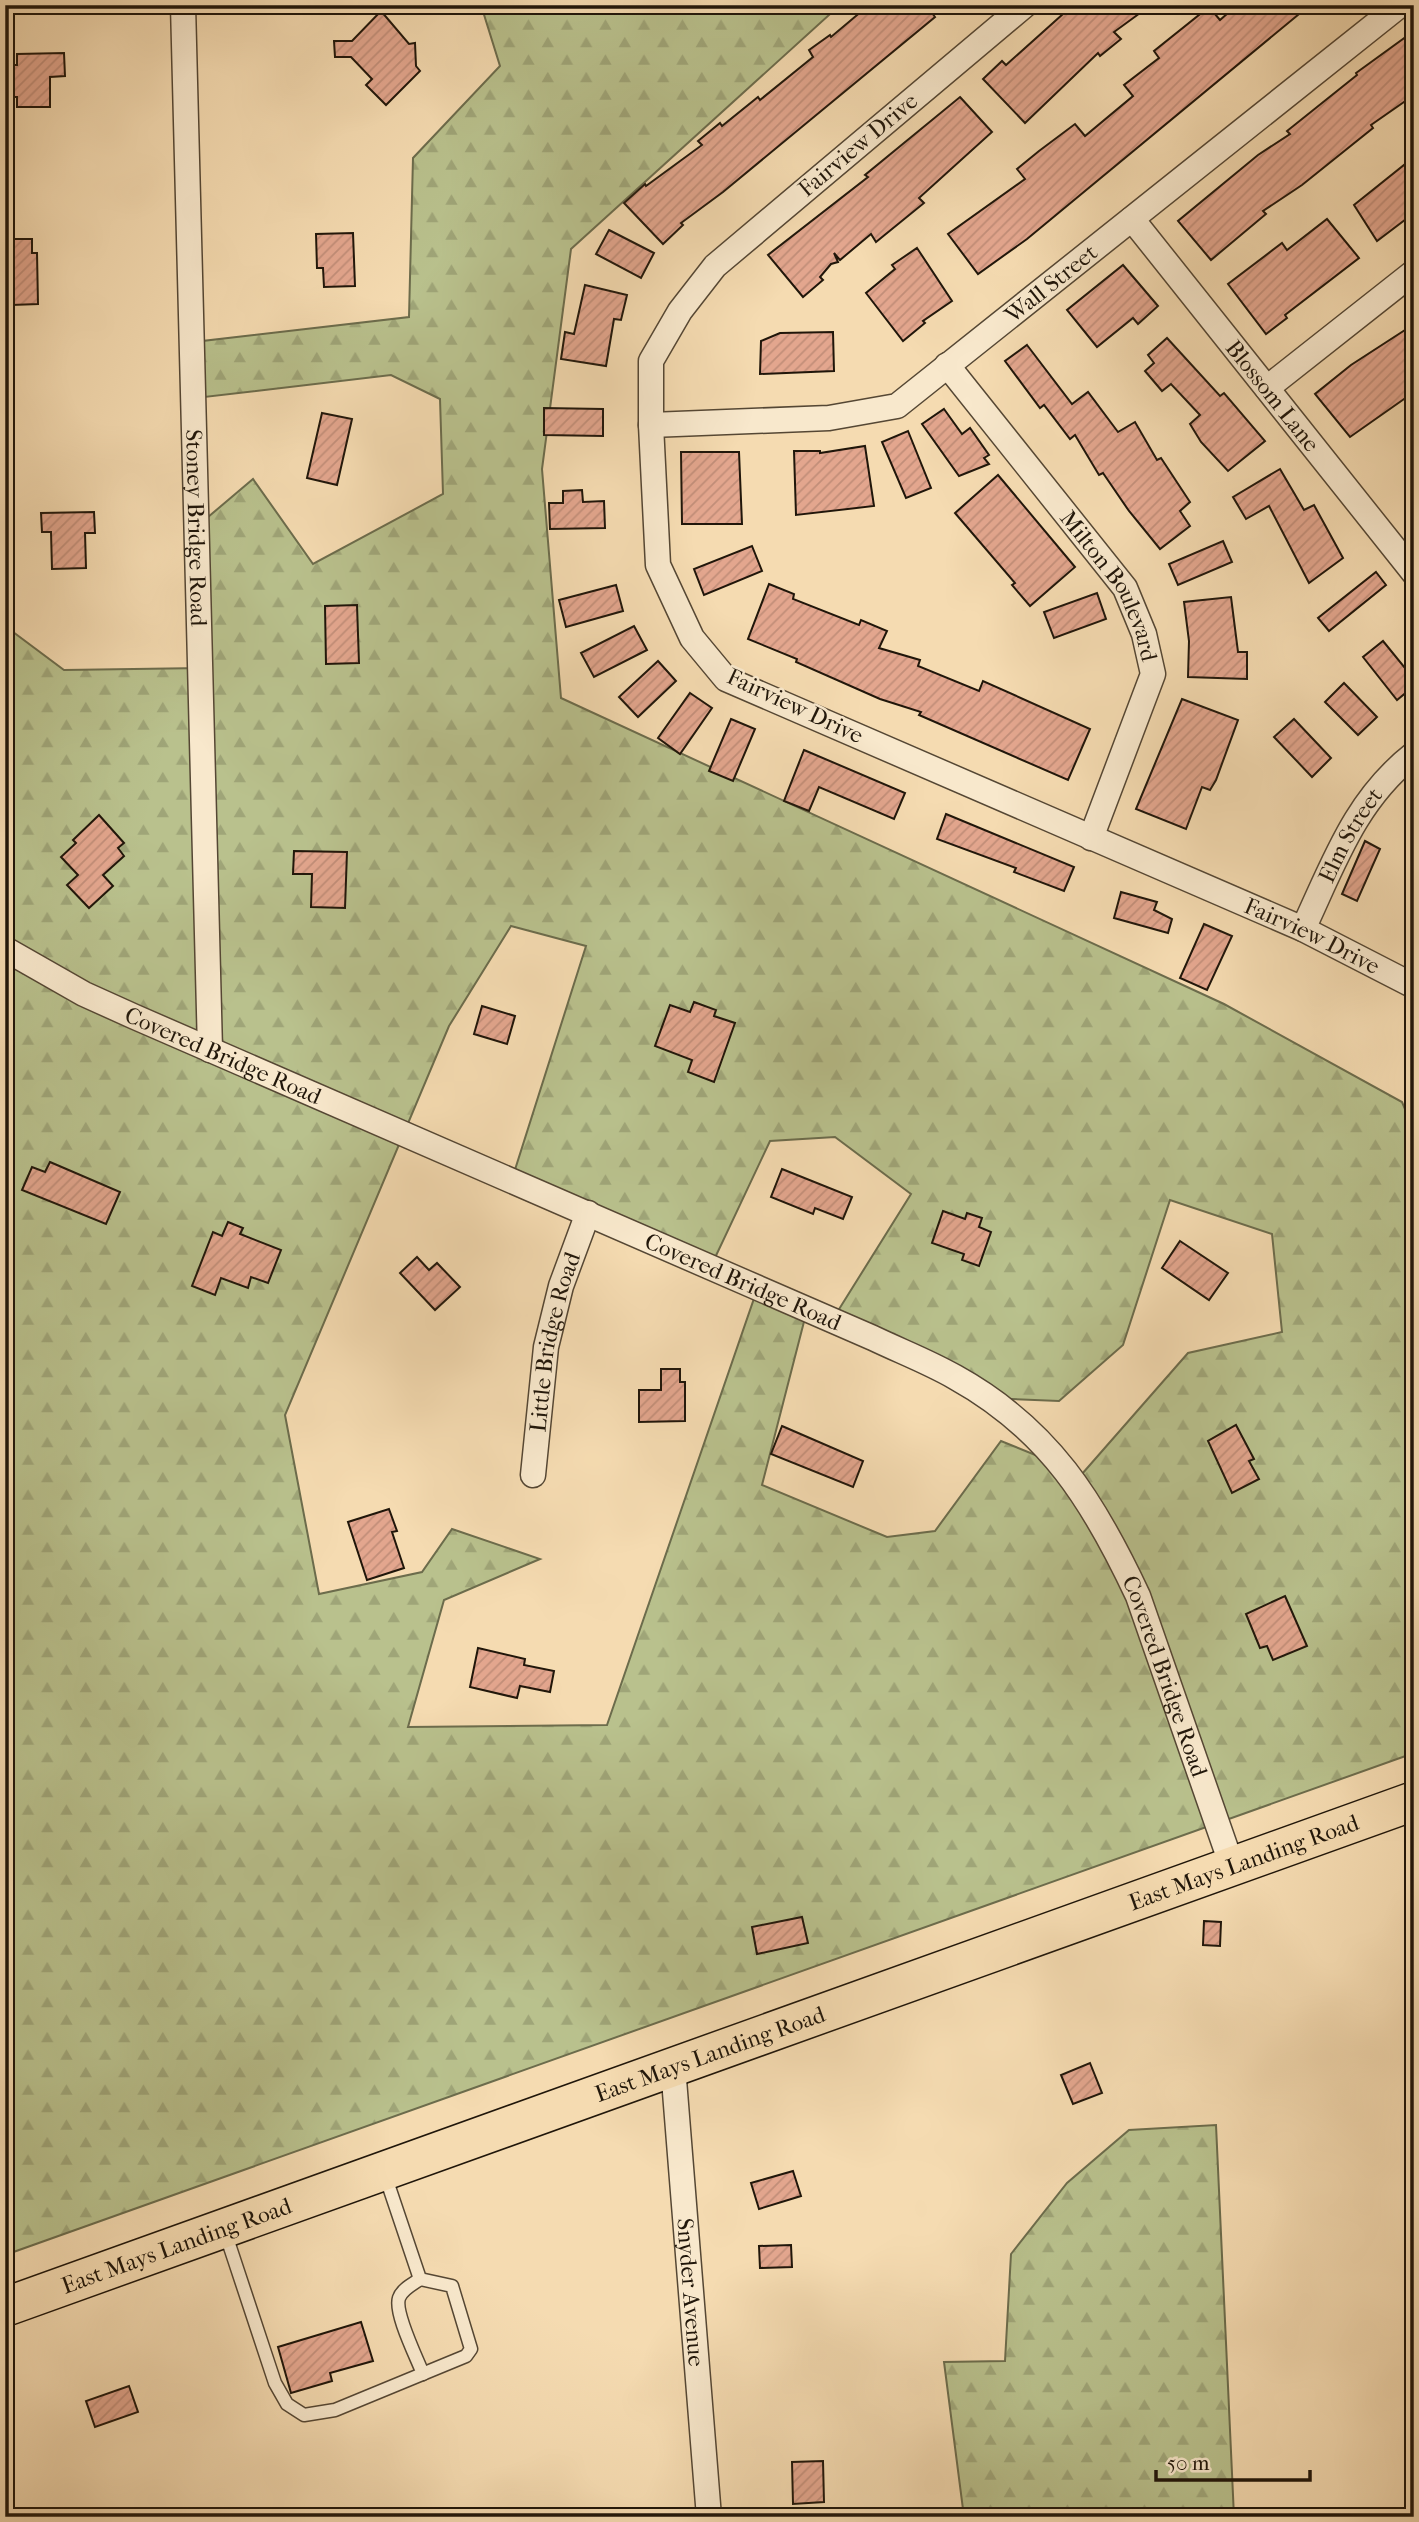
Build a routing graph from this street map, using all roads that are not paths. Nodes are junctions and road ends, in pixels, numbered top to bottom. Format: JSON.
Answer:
{"nodes":[{"id":1,"x":183,"y":5,"type":"edge"},
{"id":2,"x":1025,"y":5,"type":"edge"},
{"id":3,"x":1400,"y":5,"type":"edge"},
{"id":4,"x":1369,"y":15,"type":"edge"},
{"id":5,"x":1132,"y":219,"type":"junction"},
{"id":6,"x":1414,"y":272,"type":"edge"},
{"id":7,"x":947,"y":365,"type":"junction"},
{"id":8,"x":1267,"y":388,"type":"junction"},
{"id":9,"x":651,"y":425,"type":"junction"},
{"id":10,"x":1414,"y":573,"type":"edge"},
{"id":11,"x":1414,"y":754,"type":"edge"},
{"id":12,"x":1091,"y":838,"type":"junction"},
{"id":13,"x":1303,"y":929,"type":"junction"},
{"id":14,"x":5,"y":949,"type":"edge"},
{"id":15,"x":1414,"y":986,"type":"edge"},
{"id":16,"x":210,"y":1050,"type":"junction"},
{"id":17,"x":588,"y":1213,"type":"junction"},
{"id":18,"x":533,"y":1475,"type":"dead end"},
{"id":19,"x":1414,"y":1801,"type":"edge"},
{"id":20,"x":1232,"y":1866,"type":"junction"},
{"id":21,"x":673,"y":2067,"type":"junction"},
{"id":22,"x":384,"y":2171,"type":"junction"},
{"id":23,"x":224,"y":2229,"type":"junction"},
{"id":24,"x":420,"y":2279,"type":"junction"},
{"id":25,"x":5,"y":2307,"type":"edge"},
{"id":26,"x":422,"y":2374,"type":"junction"},
{"id":27,"x":709,"y":2517,"type":"edge"}],
"edges":[{"from":1,"to":16,"type":"street","name":"Stoney Bridge Road"},
{"from":2,"to":9,"type":"street","name":"Fairview Drive"},
{"from":3,"to":4,"type":"street","name":"Wall Street"},
{"from":4,"to":5,"type":"street","name":"Wall Street"},
{"from":5,"to":7,"type":"street","name":"Wall Street"},
{"from":5,"to":8,"type":"street","name":"Blossom Lane"},
{"from":6,"to":8,"type":"street"},
{"from":7,"to":9,"type":"street","name":"Wall Street"},
{"from":7,"to":12,"type":"street","name":"Milton Boulevard"},
{"from":8,"to":10,"type":"street","name":"Blossom Lane"},
{"from":9,"to":12,"type":"street","name":"Fairview Drive"},
{"from":11,"to":13,"type":"street","name":"Elm Street"},
{"from":12,"to":13,"type":"street","name":"Fairview Drive"},
{"from":13,"to":15,"type":"street","name":"Fairview Drive"},
{"from":14,"to":16,"type":"street","name":"Covered Bridge Road"},
{"from":16,"to":17,"type":"street","name":"Covered Bridge Road"},
{"from":17,"to":18,"type":"street","name":"Little Bridge Road"},
{"from":17,"to":20,"type":"street","name":"Covered Bridge Road"},
{"from":19,"to":20,"type":"main road","name":"East Mays Landing Road"},
{"from":20,"to":21,"type":"main road","name":"East Mays Landing Road"},
{"from":21,"to":22,"type":"main road","name":"East Mays Landing Road"},
{"from":21,"to":27,"type":"street","name":"Snyder Avenue"},
{"from":22,"to":23,"type":"main road","name":"East Mays Landing Road"},
{"from":22,"to":24,"type":"lane"},
{"from":23,"to":25,"type":"main road","name":"East Mays Landing Road"},
{"from":23,"to":26,"type":"lane"},
{"from":24,"to":26,"type":"lane"},
{"from":24,"to":26,"type":"lane"}]}
